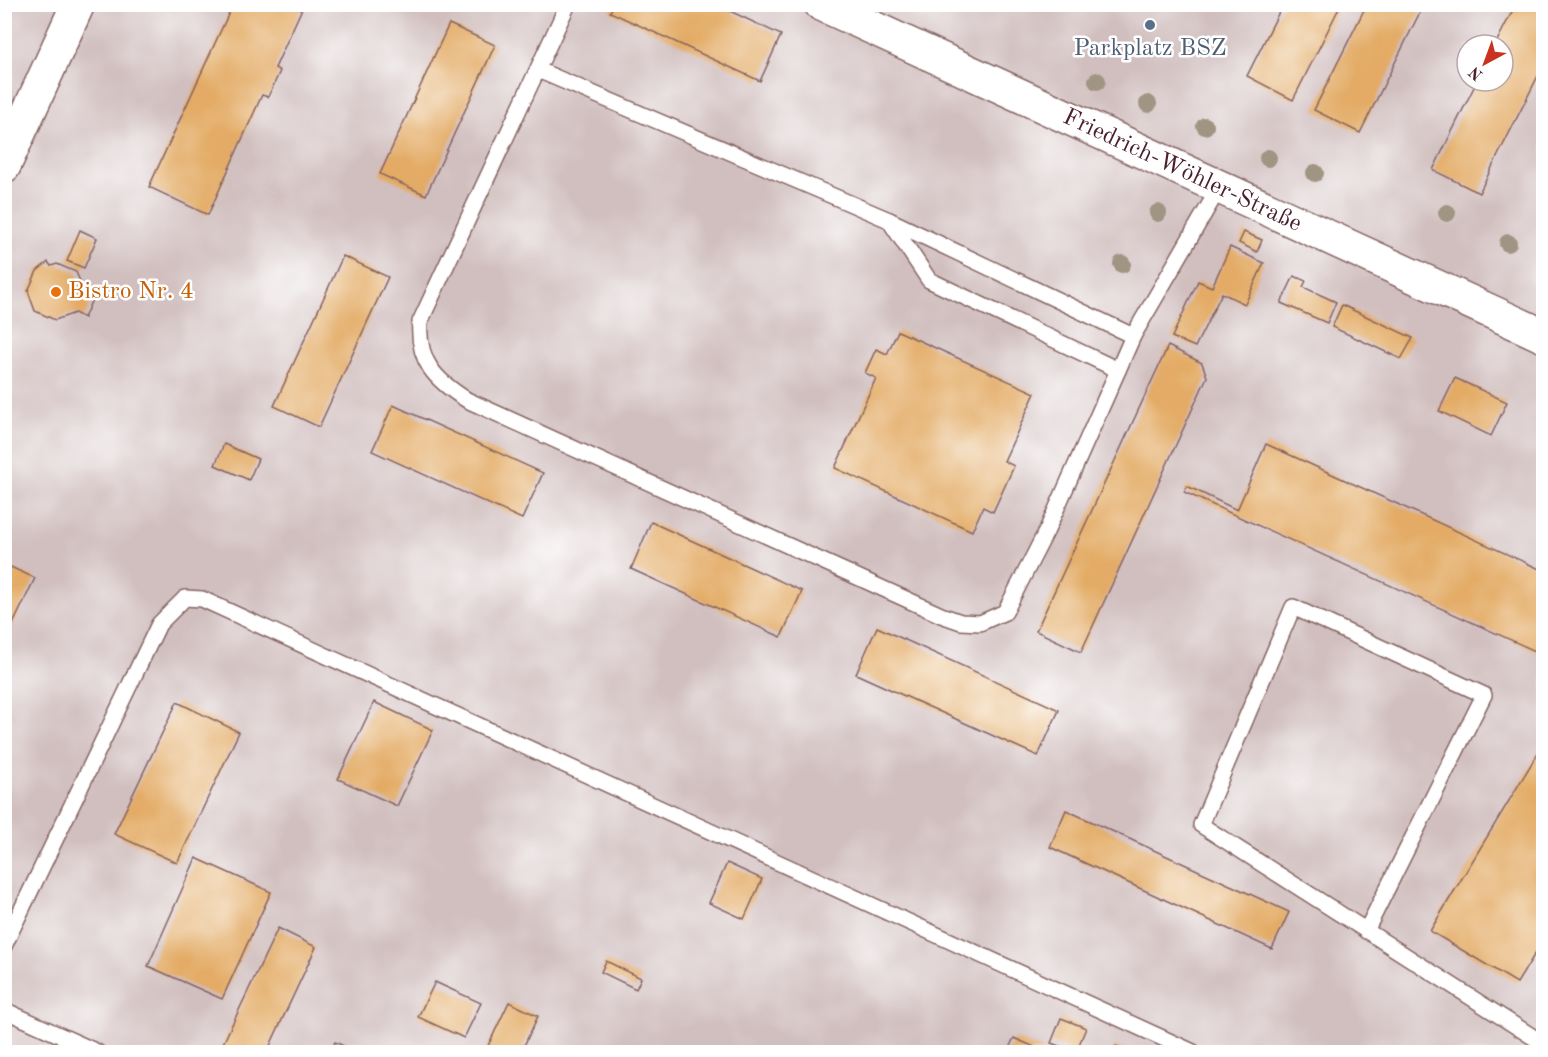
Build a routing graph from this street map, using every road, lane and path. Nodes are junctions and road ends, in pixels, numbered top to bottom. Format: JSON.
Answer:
{"nodes":[{"id":1,"x":78,"y":4,"type":"edge"},
{"id":2,"x":568,"y":4,"type":"edge"},
{"id":3,"x":820,"y":4,"type":"edge"},
{"id":4,"x":538,"y":70,"type":"junction"},
{"id":5,"x":4,"y":166,"type":"edge"},
{"id":6,"x":1219,"y":188,"type":"junction"},
{"id":7,"x":889,"y":220,"type":"junction"},
{"id":8,"x":1133,"y":336,"type":"junction"},
{"id":9,"x":1544,"y":336,"type":"edge"},
{"id":10,"x":1118,"y":370,"type":"junction"},
{"id":11,"x":1366,"y":931,"type":"junction"},
{"id":12,"x":4,"y":946,"type":"edge"},
{"id":13,"x":4,"y":1010,"type":"edge"},
{"id":14,"x":1544,"y":1044,"type":"edge"},
{"id":15,"x":97,"y":1053,"type":"edge"},
{"id":16,"x":1192,"y":1053,"type":"edge"}],
"edges":[{"from":1,"to":5,"type":"street"},
{"from":2,"to":4,"type":"lane"},
{"from":3,"to":6,"type":"street","name":"Friedrich-Wöhler-Straße"},
{"from":4,"to":7,"type":"lane"},
{"from":4,"to":10,"type":"lane"},
{"from":6,"to":8,"type":"lane"},
{"from":6,"to":9,"type":"street","name":"Friedrich-Wöhler-Straße"},
{"from":7,"to":8,"type":"lane"},
{"from":7,"to":10,"type":"lane"},
{"from":8,"to":10,"type":"lane"},
{"from":11,"to":11,"type":"lane"},
{"from":11,"to":14,"type":"lane"},
{"from":12,"to":16,"type":"lane"},
{"from":13,"to":15,"type":"lane"}]}
